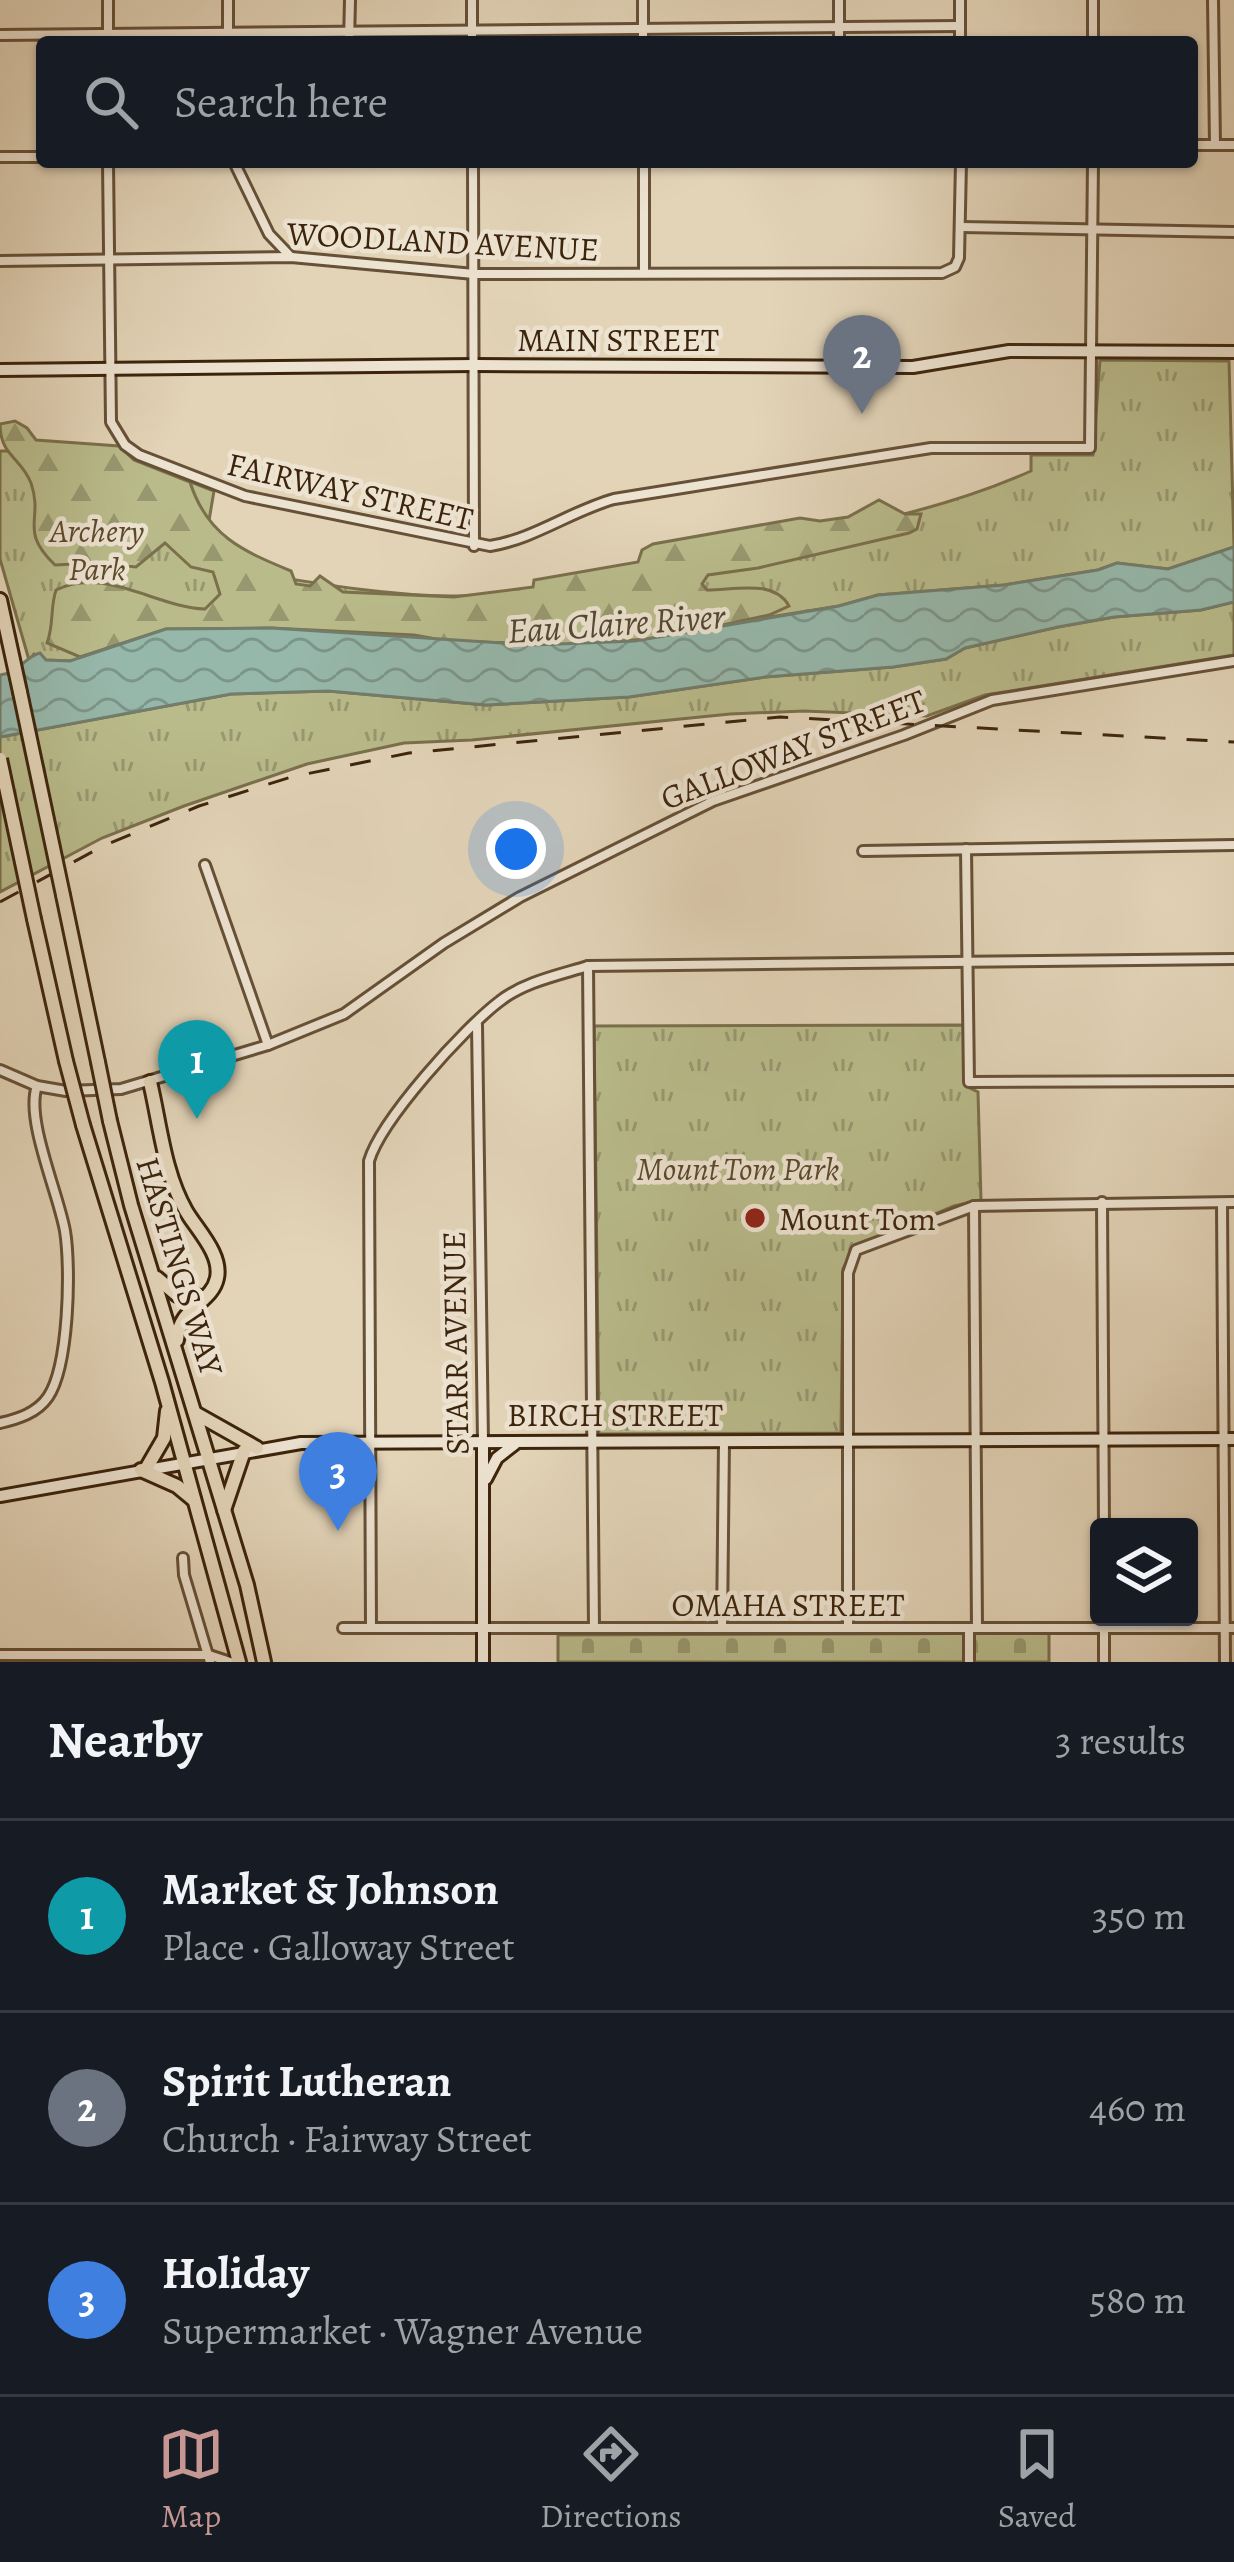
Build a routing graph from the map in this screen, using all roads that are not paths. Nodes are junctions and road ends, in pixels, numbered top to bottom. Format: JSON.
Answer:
{"nodes":[{"id":1,"x":108,"y":0,"type":"edge"},
{"id":2,"x":228,"y":0,"type":"edge"},
{"id":3,"x":350,"y":0,"type":"edge"},
{"id":4,"x":472,"y":0,"type":"edge"},
{"id":5,"x":643,"y":0,"type":"edge"},
{"id":6,"x":839,"y":0,"type":"edge"},
{"id":7,"x":960,"y":0,"type":"edge"},
{"id":8,"x":1093,"y":0,"type":"edge"},
{"id":9,"x":1213,"y":0,"type":"edge"},
{"id":10,"x":960,"y":26,"type":"junction"},
{"id":11,"x":839,"y":28,"type":"junction"},
{"id":12,"x":643,"y":29,"type":"junction"},
{"id":13,"x":0,"y":35,"type":"edge"},
{"id":14,"x":36,"y":36,"type":"edge"},
{"id":15,"x":108,"y":36,"type":"edge"},
{"id":16,"x":228,"y":36,"type":"edge"},
{"id":17,"x":349,"y":36,"type":"edge"},
{"id":18,"x":472,"y":36,"type":"edge"},
{"id":19,"x":643,"y":36,"type":"edge"},
{"id":20,"x":838,"y":36,"type":"edge"},
{"id":21,"x":960,"y":36,"type":"edge"},
{"id":22,"x":1093,"y":36,"type":"edge"},
{"id":23,"x":1198,"y":145,"type":"edge"},
{"id":24,"x":1215,"y":145,"type":"junction"},
{"id":25,"x":1234,"y":145,"type":"edge"},
{"id":26,"x":0,"y":157,"type":"edge"},
{"id":27,"x":36,"y":157,"type":"edge"},
{"id":28,"x":108,"y":168,"type":"edge"},
{"id":29,"x":237,"y":168,"type":"edge"},
{"id":30,"x":473,"y":168,"type":"edge"},
{"id":31,"x":644,"y":168,"type":"edge"},
{"id":32,"x":961,"y":168,"type":"edge"},
{"id":33,"x":1093,"y":168,"type":"edge"},
{"id":34,"x":961,"y":227,"type":"junction"},
{"id":35,"x":1094,"y":230,"type":"junction"},
{"id":36,"x":1234,"y":232,"type":"edge"},
{"id":37,"x":291,"y":257,"type":"junction"},
{"id":38,"x":107,"y":260,"type":"junction"},
{"id":39,"x":0,"y":261,"type":"edge"},
{"id":40,"x":644,"y":272,"type":"junction"},
{"id":41,"x":474,"y":274,"type":"junction"},
{"id":42,"x":1092,"y":350,"type":"junction"},
{"id":43,"x":1234,"y":352,"type":"edge"},
{"id":44,"x":475,"y":365,"type":"junction"},
{"id":45,"x":108,"y":369,"type":"junction"},
{"id":46,"x":0,"y":370,"type":"edge"},
{"id":47,"x":474,"y":546,"type":"junction"},
{"id":48,"x":0,"y":602,"type":"edge"},
{"id":49,"x":1234,"y":661,"type":"edge"},
{"id":50,"x":0,"y":759,"type":"edge"},
{"id":51,"x":1234,"y":845,"type":"edge"},
{"id":52,"x":966,"y":849,"type":"junction"},
{"id":53,"x":862,"y":851,"type":"dead end"},
{"id":54,"x":205,"y":865,"type":"dead end"},
{"id":55,"x":1234,"y":959,"type":"edge"},
{"id":56,"x":968,"y":963,"type":"junction"},
{"id":57,"x":587,"y":966,"type":"junction"},
{"id":58,"x":477,"y":1024,"type":"junction"},
{"id":59,"x":268,"y":1045,"type":"junction"},
{"id":60,"x":0,"y":1070,"type":"edge"},
{"id":61,"x":1234,"y":1081,"type":"edge"},
{"id":62,"x":150,"y":1082,"type":"junction"},
{"id":63,"x":38,"y":1086,"type":"junction"},
{"id":64,"x":1102,"y":1202,"type":"junction"},
{"id":65,"x":1234,"y":1202,"type":"edge"},
{"id":66,"x":1222,"y":1203,"type":"junction"},
{"id":67,"x":974,"y":1206,"type":"junction"},
{"id":68,"x":153,"y":1274,"type":"junction"},
{"id":69,"x":203,"y":1296,"type":"junction"},
{"id":70,"x":177,"y":1355,"type":"junction"},
{"id":71,"x":168,"y":1404,"type":"junction"},
{"id":72,"x":195,"y":1413,"type":"junction"},
{"id":73,"x":0,"y":1423,"type":"edge"},
{"id":74,"x":1228,"y":1439,"type":"edge"},
{"id":75,"x":370,"y":1440,"type":"junction"},
{"id":76,"x":1105,"y":1440,"type":"junction"},
{"id":77,"x":483,"y":1441,"type":"junction"},
{"id":78,"x":594,"y":1441,"type":"junction"},
{"id":79,"x":724,"y":1441,"type":"junction"},
{"id":80,"x":849,"y":1441,"type":"junction"},
{"id":81,"x":976,"y":1441,"type":"junction"},
{"id":82,"x":524,"y":1442,"type":"junction"},
{"id":83,"x":250,"y":1449,"type":"junction"},
{"id":84,"x":208,"y":1457,"type":"junction"},
{"id":85,"x":184,"y":1462,"type":"junction"},
{"id":86,"x":143,"y":1470,"type":"junction"},
{"id":87,"x":483,"y":1488,"type":"junction"},
{"id":88,"x":0,"y":1496,"type":"edge"},
{"id":89,"x":194,"y":1500,"type":"junction"},
{"id":90,"x":224,"y":1512,"type":"junction"},
{"id":91,"x":1105,"y":1518,"type":"edge"},
{"id":92,"x":183,"y":1558,"type":"dead end"},
{"id":93,"x":1090,"y":1623,"type":"edge"},
{"id":94,"x":1104,"y":1626,"type":"edge"},
{"id":95,"x":1188,"y":1626,"type":"edge"},
{"id":96,"x":483,"y":1627,"type":"junction"},
{"id":97,"x":343,"y":1628,"type":"dead end"},
{"id":98,"x":371,"y":1628,"type":"junction"},
{"id":99,"x":594,"y":1628,"type":"junction"},
{"id":100,"x":722,"y":1628,"type":"junction"},
{"id":101,"x":848,"y":1628,"type":"junction"},
{"id":102,"x":973,"y":1628,"type":"junction"},
{"id":103,"x":1230,"y":1628,"type":"edge"},
{"id":104,"x":232,"y":1629,"type":"junction"},
{"id":105,"x":0,"y":1655,"type":"edge"},
{"id":106,"x":209,"y":1658,"type":"edge"},
{"id":107,"x":234,"y":1662,"type":"edge"},
{"id":108,"x":264,"y":1662,"type":"edge"},
{"id":109,"x":483,"y":1662,"type":"edge"},
{"id":110,"x":969,"y":1662,"type":"edge"},
{"id":111,"x":1104,"y":1662,"type":"edge"},
{"id":112,"x":1225,"y":1662,"type":"edge"}],
"edges":[{"from":1,"to":15,"type":"street"},
{"from":2,"to":16,"type":"street"},
{"from":3,"to":17,"type":"street"},
{"from":4,"to":18,"type":"street"},
{"from":5,"to":12,"type":"street"},
{"from":6,"to":11,"type":"street"},
{"from":7,"to":10,"type":"street"},
{"from":8,"to":22,"type":"street"},
{"from":9,"to":24,"type":"street"},
{"from":10,"to":11,"type":"street"},
{"from":10,"to":21,"type":"street"},
{"from":11,"to":12,"type":"street"},
{"from":11,"to":20,"type":"street"},
{"from":12,"to":18,"type":"street"},
{"from":12,"to":19,"type":"street"},
{"from":13,"to":14,"type":"street"},
{"from":23,"to":24,"type":"street"},
{"from":24,"to":25,"type":"street"},
{"from":26,"to":27,"type":"street"},
{"from":28,"to":38,"type":"street"},
{"from":29,"to":37,"type":"street"},
{"from":30,"to":41,"type":"street"},
{"from":31,"to":40,"type":"street"},
{"from":32,"to":34,"type":"street"},
{"from":33,"to":35,"type":"street"},
{"from":34,"to":35,"type":"street"},
{"from":34,"to":40,"type":"street","name":"WOODLAND AVENUE"},
{"from":35,"to":36,"type":"street"},
{"from":35,"to":42,"type":"street"},
{"from":37,"to":38,"type":"street","name":"WOODLAND AVENUE"},
{"from":37,"to":41,"type":"street","name":"WOODLAND AVENUE"},
{"from":38,"to":39,"type":"street","name":"WOODLAND AVENUE"},
{"from":38,"to":45,"type":"street"},
{"from":40,"to":41,"type":"street","name":"WOODLAND AVENUE"},
{"from":41,"to":44,"type":"street"},
{"from":42,"to":43,"type":"street","name":"MAIN STREET"},
{"from":42,"to":44,"type":"street","name":"MAIN STREET"},
{"from":42,"to":47,"type":"street","name":"FAIRWAY STREET"},
{"from":44,"to":45,"type":"street","name":"MAIN STREET"},
{"from":44,"to":47,"type":"street"},
{"from":45,"to":46,"type":"street","name":"MAIN STREET"},
{"from":45,"to":47,"type":"street","name":"FAIRWAY STREET"},
{"from":48,"to":68,"type":"main road","name":"HASTINGS WAY","bridge":true},
{"from":49,"to":59,"type":"street","name":"GALLOWAY STREET"},
{"from":50,"to":71,"type":"main road","name":"HASTINGS WAY","bridge":true},
{"from":51,"to":52,"type":"street"},
{"from":52,"to":53,"type":"street"},
{"from":52,"to":56,"type":"street"},
{"from":54,"to":59,"type":"street"},
{"from":55,"to":56,"type":"street"},
{"from":56,"to":57,"type":"street"},
{"from":56,"to":61,"type":"street"},
{"from":57,"to":58,"type":"street"},
{"from":57,"to":78,"type":"street"},
{"from":58,"to":75,"type":"street"},
{"from":58,"to":77,"type":"street","name":"STARR AVENUE"},
{"from":59,"to":62,"type":"street","name":"GALLOWAY STREET"},
{"from":60,"to":63,"type":"street","name":"GALLOWAY STREET"},
{"from":62,"to":63,"type":"street","name":"GALLOWAY STREET"},
{"from":62,"to":69,"type":"main road"},
{"from":63,"to":73,"type":"street"},
{"from":64,"to":66,"type":"street"},
{"from":64,"to":67,"type":"street"},
{"from":64,"to":76,"type":"street"},
{"from":65,"to":66,"type":"street"},
{"from":66,"to":74,"type":"street"},
{"from":67,"to":80,"type":"street"},
{"from":67,"to":81,"type":"street"},
{"from":68,"to":69,"type":"main road"},
{"from":68,"to":70,"type":"main road","name":"HASTINGS WAY"},
{"from":69,"to":70,"type":"main road"},
{"from":70,"to":72,"type":"main road","name":"HASTINGS WAY"},
{"from":71,"to":85,"type":"main road","name":"HASTINGS WAY"},
{"from":71,"to":86,"type":"main road"},
{"from":72,"to":83,"type":"main road"},
{"from":72,"to":84,"type":"main road","name":"HASTINGS WAY"},
{"from":74,"to":76,"type":"street","name":"BIRCH STREET"},
{"from":74,"to":103,"type":"street"},
{"from":75,"to":77,"type":"street","name":"BIRCH STREET"},
{"from":75,"to":83,"type":"street","name":"BIRCH STREET"},
{"from":75,"to":98,"type":"street"},
{"from":76,"to":81,"type":"street","name":"BIRCH STREET"},
{"from":76,"to":91,"type":"street"},
{"from":77,"to":82,"type":"street","name":"BIRCH STREET"},
{"from":77,"to":87,"type":"street","name":"STARR AVENUE"},
{"from":78,"to":79,"type":"street","name":"BIRCH STREET"},
{"from":78,"to":82,"type":"street","name":"BIRCH STREET"},
{"from":78,"to":99,"type":"street"},
{"from":79,"to":80,"type":"street","name":"BIRCH STREET"},
{"from":79,"to":100,"type":"street"},
{"from":80,"to":81,"type":"street","name":"BIRCH STREET"},
{"from":80,"to":101,"type":"street"},
{"from":81,"to":102,"type":"street"},
{"from":82,"to":87,"type":"street"},
{"from":83,"to":84,"type":"street","name":"BIRCH STREET"},
{"from":83,"to":90,"type":"main road"},
{"from":84,"to":85,"type":"street","name":"BIRCH STREET"},
{"from":84,"to":90,"type":"main road","name":"HASTINGS WAY"},
{"from":85,"to":86,"type":"street","name":"BIRCH STREET"},
{"from":85,"to":89,"type":"main road","name":"HASTINGS WAY"},
{"from":86,"to":88,"type":"street","name":"BIRCH STREET"},
{"from":86,"to":89,"type":"main road"},
{"from":87,"to":96,"type":"street","name":"STARR AVENUE"},
{"from":89,"to":104,"type":"main road","name":"HASTINGS WAY"},
{"from":90,"to":108,"type":"main road","name":"HASTINGS WAY"},
{"from":92,"to":106,"type":"street"},
{"from":93,"to":102,"type":"street","name":"OMAHA STREET"},
{"from":94,"to":111,"type":"street"},
{"from":95,"to":103,"type":"street","name":"OMAHA STREET"},
{"from":96,"to":98,"type":"street","name":"OMAHA STREET"},
{"from":96,"to":99,"type":"street","name":"OMAHA STREET"},
{"from":96,"to":109,"type":"street","name":"STARR AVENUE"},
{"from":97,"to":98,"type":"street","name":"OMAHA STREET"},
{"from":99,"to":100,"type":"street","name":"OMAHA STREET"},
{"from":100,"to":101,"type":"street","name":"OMAHA STREET"},
{"from":101,"to":102,"type":"street","name":"OMAHA STREET"},
{"from":102,"to":110,"type":"street"},
{"from":103,"to":112,"type":"street"},
{"from":104,"to":106,"type":"street"},
{"from":104,"to":107,"type":"main road","name":"HASTINGS WAY"},
{"from":105,"to":106,"type":"street"},
{"from":106,"to":107,"type":"street"}]}
